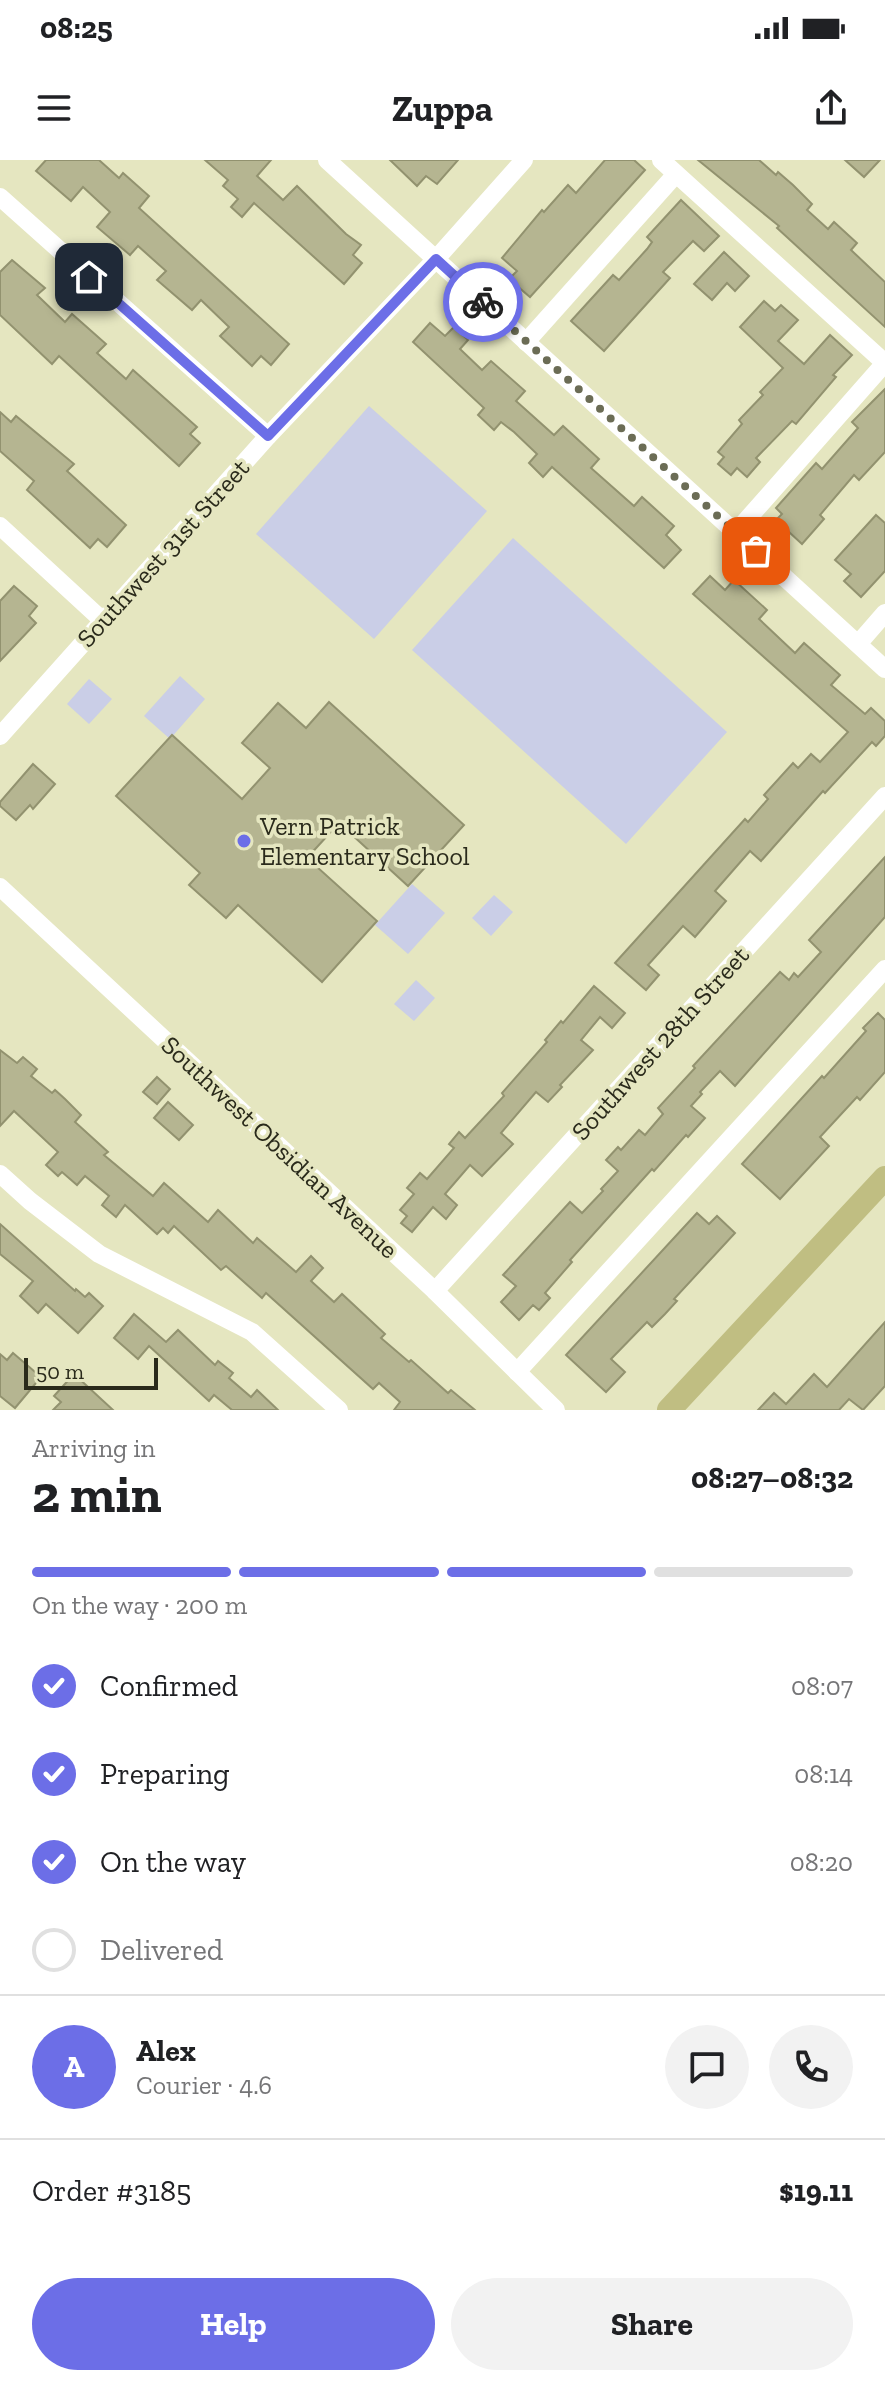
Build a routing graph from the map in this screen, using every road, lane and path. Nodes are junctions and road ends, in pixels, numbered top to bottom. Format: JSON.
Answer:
{"nodes":[{"id":1,"x":327,"y":160,"type":"edge"},
{"id":2,"x":524,"y":160,"type":"edge"},
{"id":3,"x":661,"y":160,"type":"edge"},
{"id":4,"x":676,"y":174,"type":"junction"},
{"id":5,"x":0,"y":197,"type":"edge"},
{"id":6,"x":436,"y":259,"type":"junction"},
{"id":7,"x":526,"y":342,"type":"junction"},
{"id":8,"x":885,"y":363,"type":"edge"},
{"id":9,"x":268,"y":436,"type":"junction"},
{"id":10,"x":0,"y":526,"type":"edge"},
{"id":11,"x":736,"y":532,"type":"junction"},
{"id":12,"x":885,"y":613,"type":"edge"},
{"id":13,"x":102,"y":620,"type":"junction"},
{"id":14,"x":858,"y":644,"type":"junction"},
{"id":15,"x":885,"y":669,"type":"edge"},
{"id":16,"x":0,"y":736,"type":"edge"},
{"id":17,"x":885,"y":796,"type":"edge"},
{"id":18,"x":0,"y":887,"type":"edge"},
{"id":19,"x":885,"y":969,"type":"edge"},
{"id":20,"x":0,"y":1174,"type":"edge"},
{"id":21,"x":885,"y":1178,"type":"edge"},
{"id":22,"x":435,"y":1291,"type":"junction"},
{"id":23,"x":517,"y":1372,"type":"junction"},
{"id":24,"x":339,"y":1410,"type":"edge"},
{"id":25,"x":556,"y":1410,"type":"edge"},
{"id":26,"x":669,"y":1410,"type":"edge"}],
"edges":[{"from":1,"to":6,"type":"street"},
{"from":2,"to":6,"type":"street","name":"Southwest 31st Street"},
{"from":3,"to":4,"type":"street"},
{"from":4,"to":7,"type":"street"},
{"from":4,"to":8,"type":"street"},
{"from":5,"to":9,"type":"street"},
{"from":6,"to":7,"type":"street"},
{"from":6,"to":9,"type":"street","name":"Southwest 31st Street"},
{"from":7,"to":11,"type":"street"},
{"from":8,"to":11,"type":"street"},
{"from":9,"to":13,"type":"street","name":"Southwest 31st Street"},
{"from":10,"to":13,"type":"street"},
{"from":11,"to":14,"type":"street"},
{"from":12,"to":14,"type":"street"},
{"from":13,"to":16,"type":"street","name":"Southwest 31st Street"},
{"from":14,"to":15,"type":"street"},
{"from":17,"to":22,"type":"street","name":"Southwest 28th Street"},
{"from":18,"to":22,"type":"street","name":"Southwest Obsidian Avenue"},
{"from":19,"to":23,"type":"street"},
{"from":20,"to":24,"type":"street"},
{"from":21,"to":26,"type":"main road"},
{"from":22,"to":23,"type":"street","name":"Southwest Obsidian Avenue"},
{"from":23,"to":25,"type":"street","name":"Southwest Obsidian Avenue"}]}
